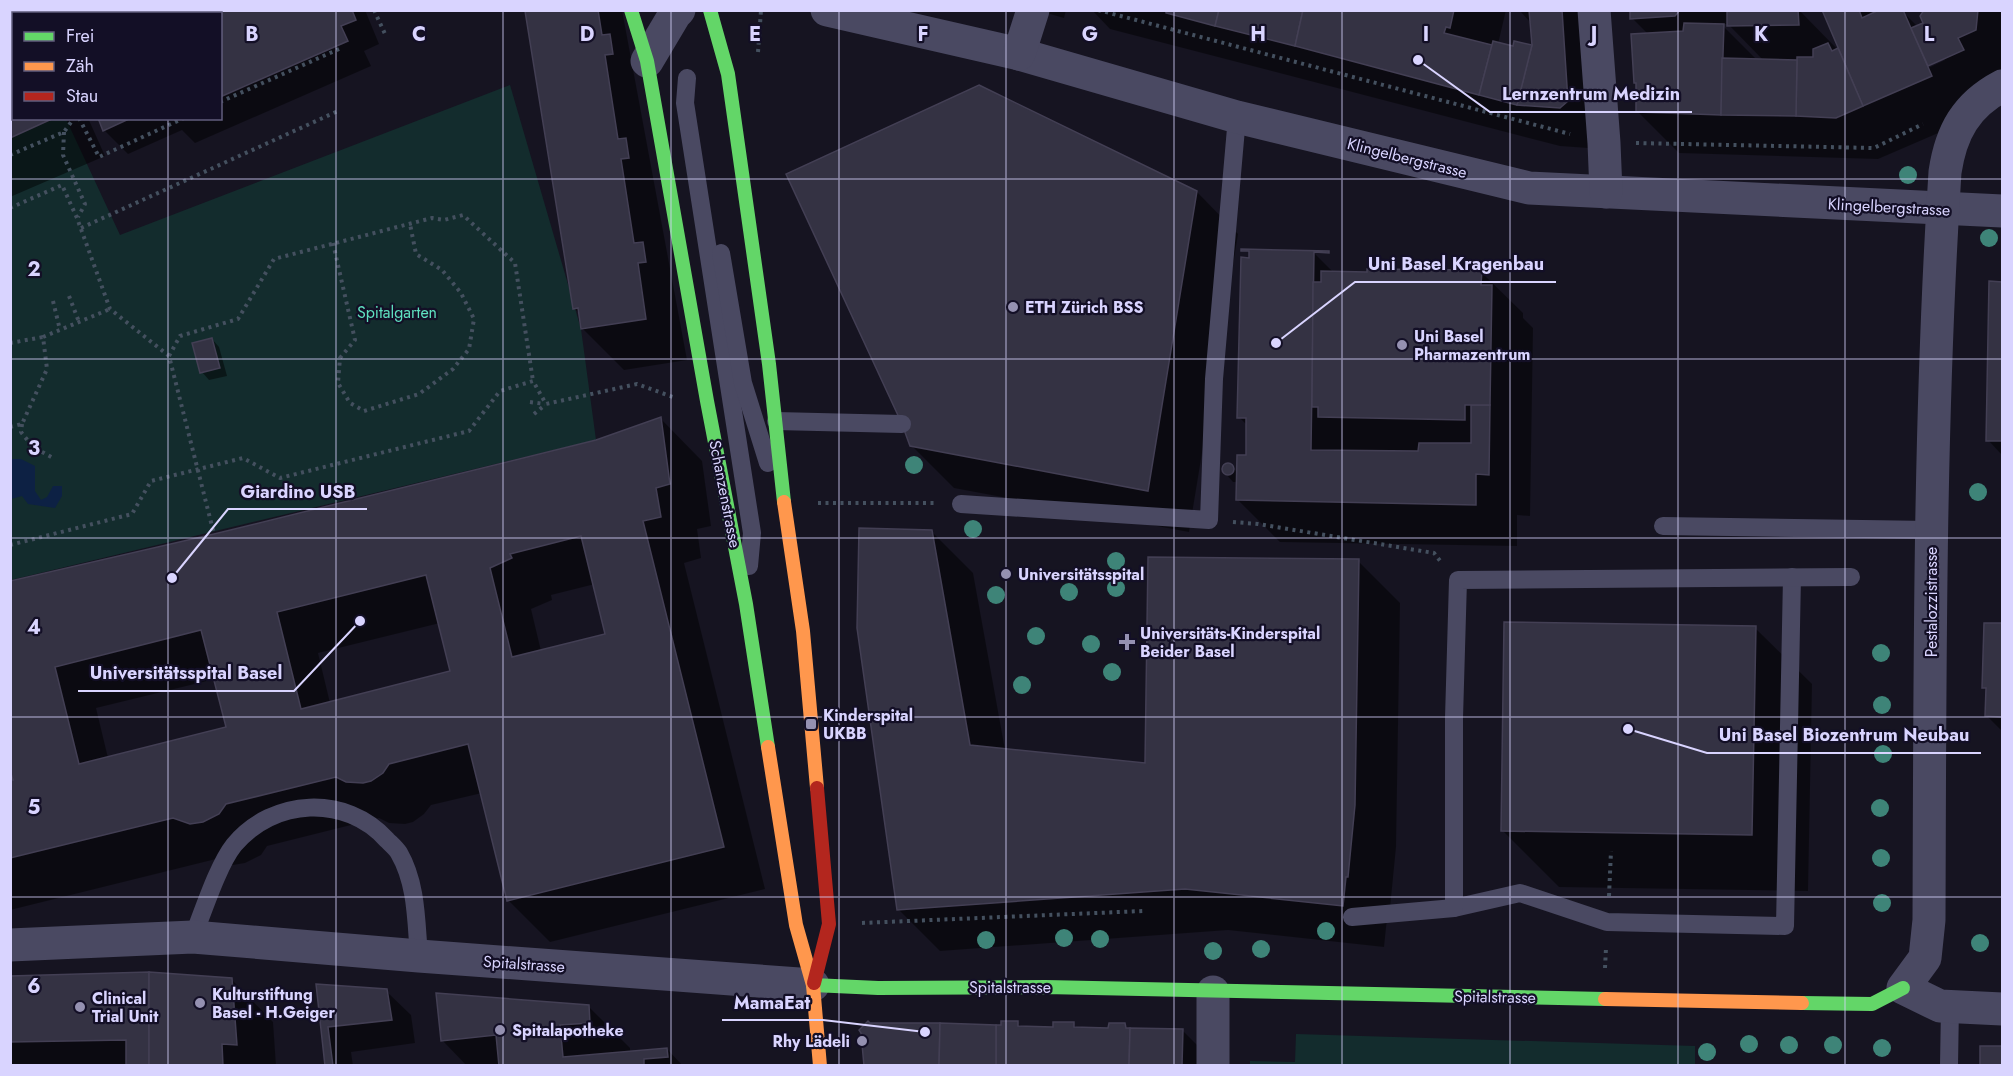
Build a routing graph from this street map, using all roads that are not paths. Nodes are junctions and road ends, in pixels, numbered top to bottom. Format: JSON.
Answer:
{"nodes":[{"id":1,"x":631,"y":10,"type":"edge"},
{"id":2,"x":679,"y":10,"type":"edge"},
{"id":3,"x":710,"y":10,"type":"edge"},
{"id":4,"x":827,"y":10,"type":"edge"},
{"id":5,"x":1033,"y":10,"type":"edge"},
{"id":6,"x":1594,"y":10,"type":"edge"},
{"id":7,"x":1019,"y":54,"type":"junction"},
{"id":8,"x":647,"y":61,"type":"junction"},
{"id":9,"x":2002,"y":86,"type":"edge"},
{"id":10,"x":1237,"y":117,"type":"junction"},
{"id":11,"x":1606,"y":192,"type":"junction"},
{"id":12,"x":1942,"y":209,"type":"junction"},
{"id":13,"x":2002,"y":211,"type":"edge"},
{"id":14,"x":776,"y":421,"type":"junction"},
{"id":15,"x":902,"y":424,"type":"dead end"},
{"id":16,"x":961,"y":504,"type":"road end"},
{"id":17,"x":1662,"y":526,"type":"dead end"},
{"id":18,"x":788,"y":528,"type":"junction"},
{"id":19,"x":1931,"y":530,"type":"junction"},
{"id":20,"x":1792,"y":577,"type":"junction"},
{"id":21,"x":1851,"y":577,"type":"dead end"},
{"id":22,"x":746,"y":604,"type":"junction"},
{"id":23,"x":1454,"y":908,"type":"junction"},
{"id":24,"x":1352,"y":917,"type":"dead end"},
{"id":25,"x":193,"y":937,"type":"junction"},
{"id":26,"x":10,"y":945,"type":"edge"},
{"id":27,"x":419,"y":956,"type":"junction"},
{"id":28,"x":813,"y":985,"type":"junction"},
{"id":29,"x":1903,"y":988,"type":"junction"},
{"id":30,"x":1213,"y":992,"type":"junction"},
{"id":31,"x":1950,"y":1006,"type":"junction"},
{"id":32,"x":2002,"y":1009,"type":"edge"},
{"id":33,"x":820,"y":1065,"type":"edge"},
{"id":34,"x":1213,"y":1065,"type":"edge"},
{"id":35,"x":1949,"y":1065,"type":"edge"}],
"edges":[{"from":1,"to":8,"type":"main road"},
{"from":2,"to":8,"type":"street"},
{"from":3,"to":14,"type":"main road","name":"Schanzenstrasse"},
{"from":4,"to":7,"type":"street","name":"Klingelbergstrasse"},
{"from":5,"to":7,"type":"street"},
{"from":6,"to":11,"type":"street"},
{"from":7,"to":10,"type":"street","name":"Klingelbergstrasse"},
{"from":8,"to":22,"type":"main road","name":"Schanzenstrasse"},
{"from":9,"to":12,"type":"street","name":"Pestalozzistrasse"},
{"from":10,"to":11,"type":"street","name":"Klingelbergstrasse"},
{"from":10,"to":16,"type":"lane"},
{"from":11,"to":12,"type":"street","name":"Klingelbergstrasse"},
{"from":12,"to":13,"type":"street","name":"Klingelbergstrasse"},
{"from":12,"to":19,"type":"street","name":"Pestalozzistrasse"},
{"from":14,"to":15,"type":"lane"},
{"from":14,"to":18,"type":"main road","name":"Schanzenstrasse"},
{"from":17,"to":19,"type":"lane"},
{"from":18,"to":22,"type":"lane"},
{"from":18,"to":28,"type":"main road","name":"Schanzenstrasse"},
{"from":19,"to":29,"type":"street","name":"Pestalozzistrasse"},
{"from":20,"to":21,"type":"lane"},
{"from":20,"to":23,"type":"lane"},
{"from":20,"to":23,"type":"lane"},
{"from":22,"to":28,"type":"main road","name":"Schanzenstrasse"},
{"from":23,"to":24,"type":"lane"},
{"from":25,"to":26,"type":"street","name":"Spitalstrasse"},
{"from":25,"to":27,"type":"street","name":"Spitalstrasse"},
{"from":25,"to":27,"type":"lane"},
{"from":27,"to":28,"type":"street","name":"Spitalstrasse"},
{"from":28,"to":30,"type":"main road","name":"Spitalstrasse"},
{"from":28,"to":33,"type":"main road","name":"Schanzenstrasse"},
{"from":29,"to":30,"type":"main road","name":"Spitalstrasse"},
{"from":29,"to":31,"type":"street"},
{"from":30,"to":34,"type":"street"},
{"from":31,"to":32,"type":"street"},
{"from":31,"to":35,"type":"lane"}]}
